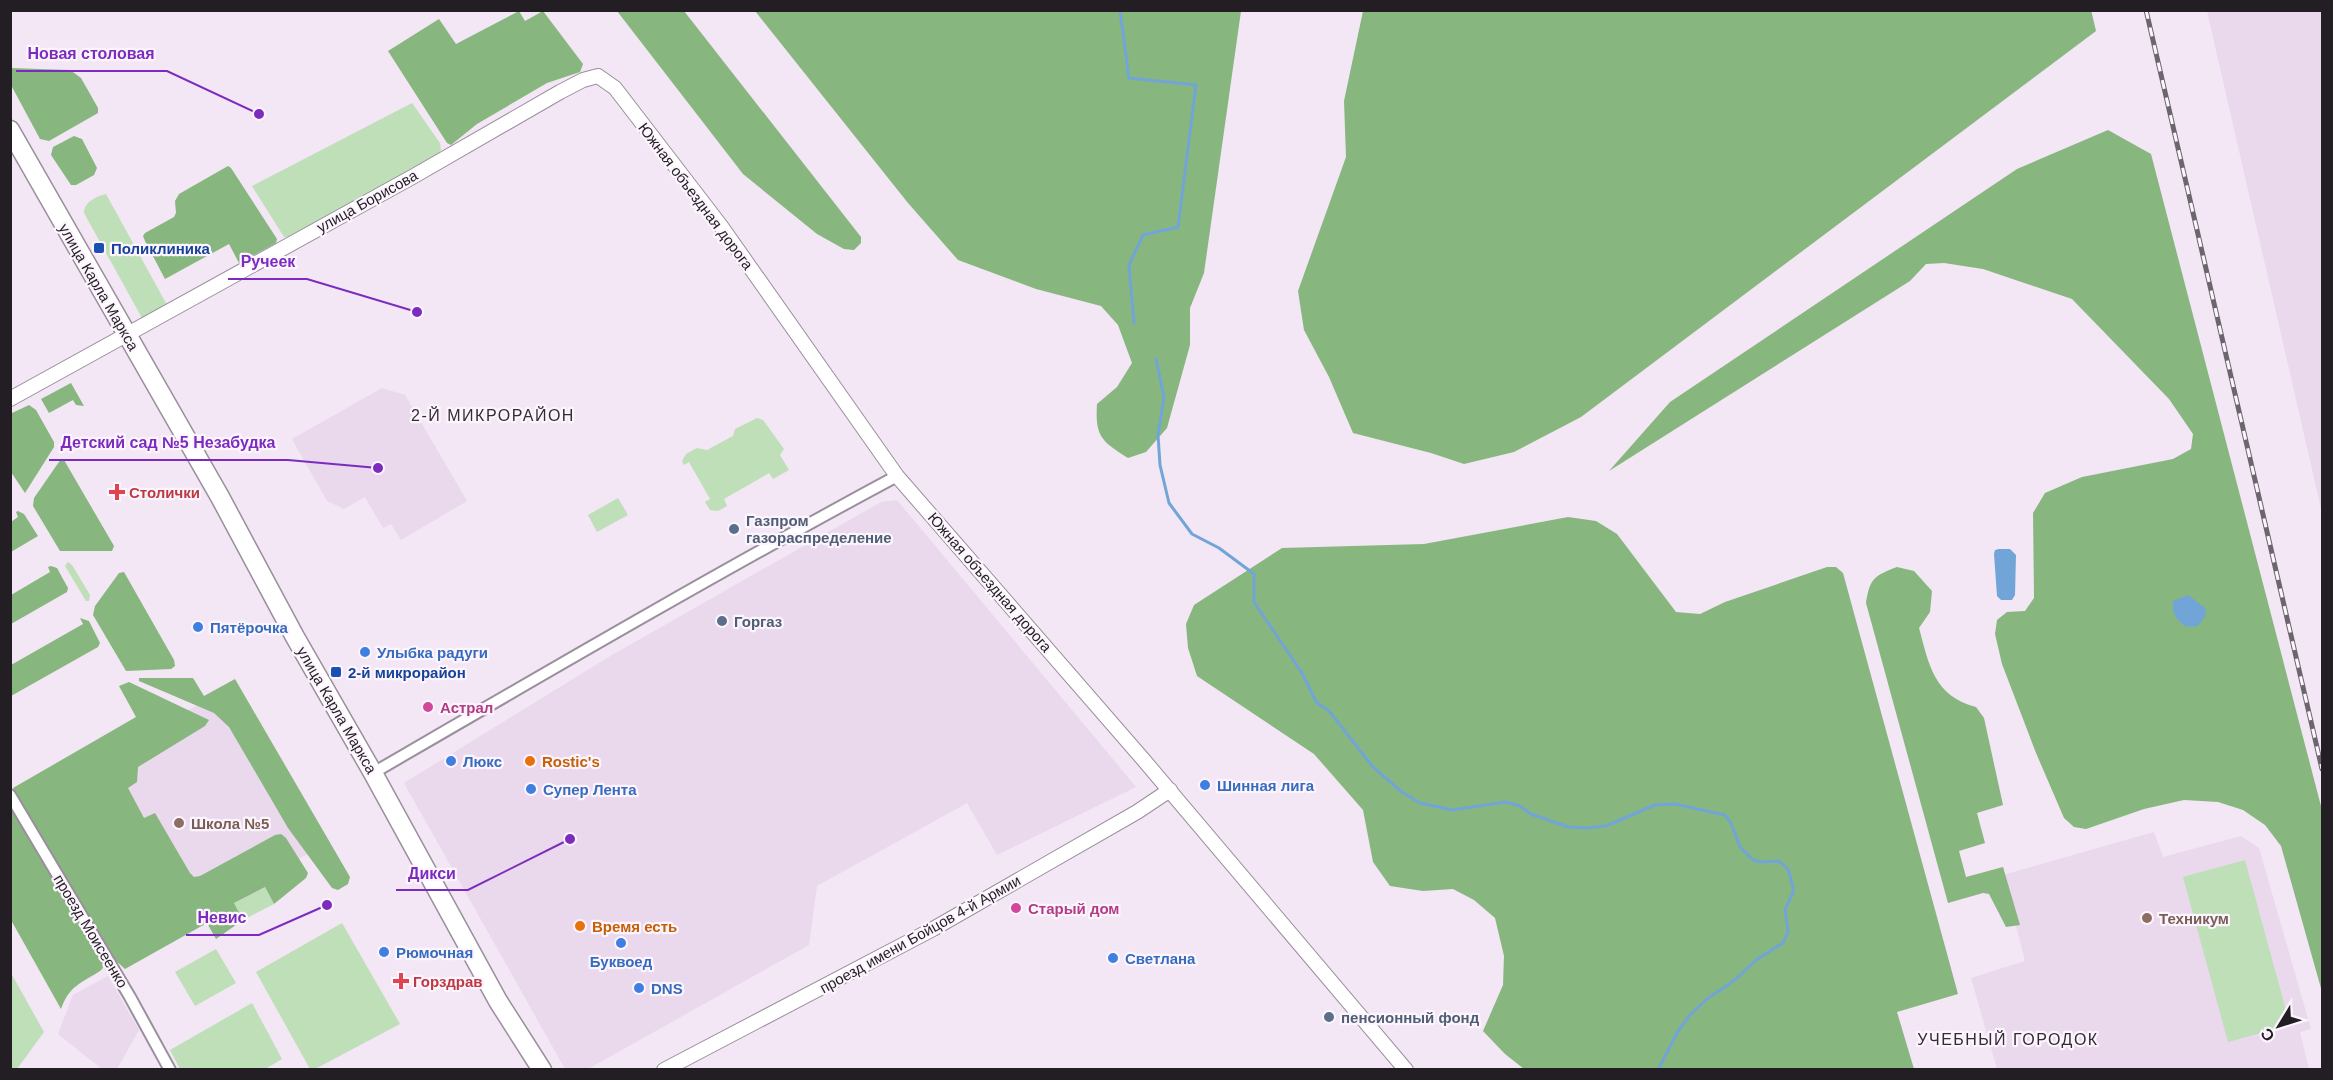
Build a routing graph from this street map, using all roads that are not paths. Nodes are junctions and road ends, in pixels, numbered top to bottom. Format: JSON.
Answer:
{"nodes":[{"id":1,"x":598,"y":76,"type":"joint"},
{"id":2,"x":10,"y":130,"type":"edge"},
{"id":3,"x":127,"y":336,"type":"junction"},
{"id":4,"x":10,"y":399,"type":"edge"},
{"id":5,"x":897,"y":476,"type":"junction"},
{"id":6,"x":373,"y":773,"type":"junction"},
{"id":7,"x":1170,"y":790,"type":"junction"},
{"id":8,"x":10,"y":795,"type":"edge"},
{"id":9,"x":170,"y":1070,"type":"edge"},
{"id":10,"x":542,"y":1070,"type":"edge"},
{"id":11,"x":664,"y":1070,"type":"edge"},
{"id":12,"x":1406,"y":1070,"type":"edge"}],
"edges":[{"from":1,"to":3,"type":"street","name":"улица Борисова"},
{"from":1,"to":5,"type":"street","name":"Южная объездная дорога"},
{"from":2,"to":3,"type":"main road","name":"улица Карла Маркса"},
{"from":3,"to":4,"type":"street","name":"улица Борисова"},
{"from":3,"to":6,"type":"main road","name":"улица Карла Маркса"},
{"from":5,"to":6,"type":"street"},
{"from":5,"to":7,"type":"street","name":"Южная объездная дорога"},
{"from":6,"to":10,"type":"main road","name":"улица Карла Маркса"},
{"from":7,"to":11,"type":"street","name":"проезд имени Бойцов 4-й Армии"},
{"from":7,"to":12,"type":"street","name":"Южная объездная дорога"},
{"from":8,"to":9,"type":"street","name":"проезд Моисеенко"}]}
